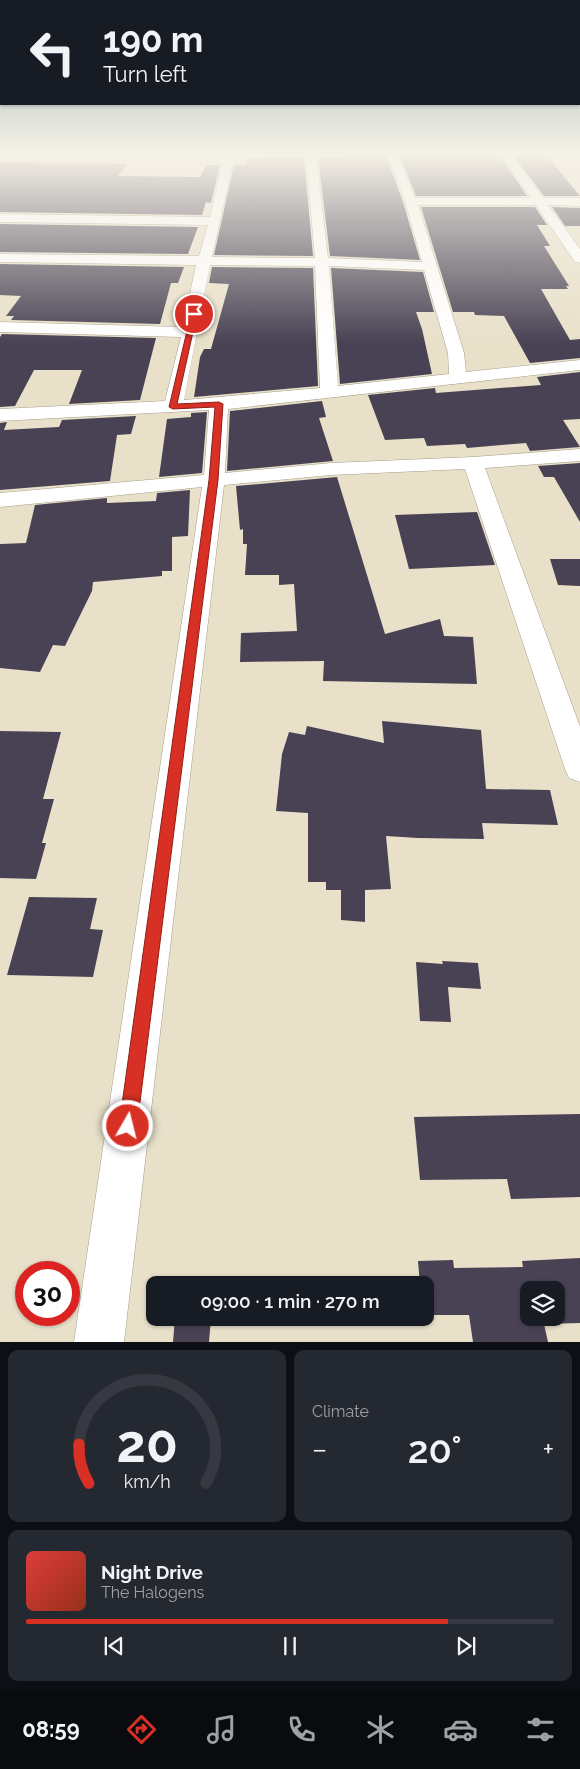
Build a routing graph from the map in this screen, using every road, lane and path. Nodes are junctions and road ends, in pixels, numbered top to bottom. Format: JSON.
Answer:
{"nodes":[{"id":1,"x":45,"y":219,"type":"edge"},
{"id":2,"x":317,"y":219,"type":"edge"},
{"id":3,"x":415,"y":219,"type":"edge"},
{"id":4,"x":552,"y":219,"type":"edge"},
{"id":5,"x":215,"y":221,"type":"joint"},
{"id":6,"x":0,"y":258,"type":"edge"},
{"id":7,"x":580,"y":259,"type":"edge"},
{"id":8,"x":204,"y":261,"type":"junction"},
{"id":9,"x":322,"y":262,"type":"junction"},
{"id":10,"x":429,"y":266,"type":"junction"},
{"id":11,"x":0,"y":328,"type":"edge"},
{"id":12,"x":190,"y":332,"type":"junction"},
{"id":13,"x":580,"y":365,"type":"edge"},
{"id":14,"x":458,"y":378,"type":"junction"},
{"id":15,"x":329,"y":391,"type":"junction"},
{"id":16,"x":219,"y":404,"type":"junction"},
{"id":17,"x":173,"y":407,"type":"junction"},
{"id":18,"x":0,"y":415,"type":"edge"},
{"id":19,"x":580,"y":454,"type":"edge"},
{"id":20,"x":472,"y":463,"type":"junction"},
{"id":21,"x":214,"y":480,"type":"junction"},
{"id":22,"x":0,"y":500,"type":"edge"},
{"id":23,"x":580,"y":769,"type":"edge"},
{"id":24,"x":100,"y":1342,"type":"edge"}],
"edges":[{"from":1,"to":5,"type":"street"},
{"from":2,"to":9,"type":"street"},
{"from":3,"to":10,"type":"street"},
{"from":4,"to":7,"type":"street"},
{"from":5,"to":8,"type":"street"},
{"from":6,"to":8,"type":"street"},
{"from":8,"to":9,"type":"street"},
{"from":8,"to":12,"type":"street"},
{"from":9,"to":10,"type":"street"},
{"from":9,"to":15,"type":"street"},
{"from":10,"to":14,"type":"street"},
{"from":11,"to":12,"type":"street"},
{"from":12,"to":17,"type":"street"},
{"from":13,"to":14,"type":"street"},
{"from":14,"to":15,"type":"street"},
{"from":15,"to":16,"type":"street"},
{"from":16,"to":17,"type":"street"},
{"from":16,"to":21,"type":"street"},
{"from":17,"to":18,"type":"street"},
{"from":19,"to":20,"type":"street"},
{"from":20,"to":21,"type":"street"},
{"from":20,"to":23,"type":"street"},
{"from":21,"to":22,"type":"street"},
{"from":21,"to":24,"type":"street"}]}
